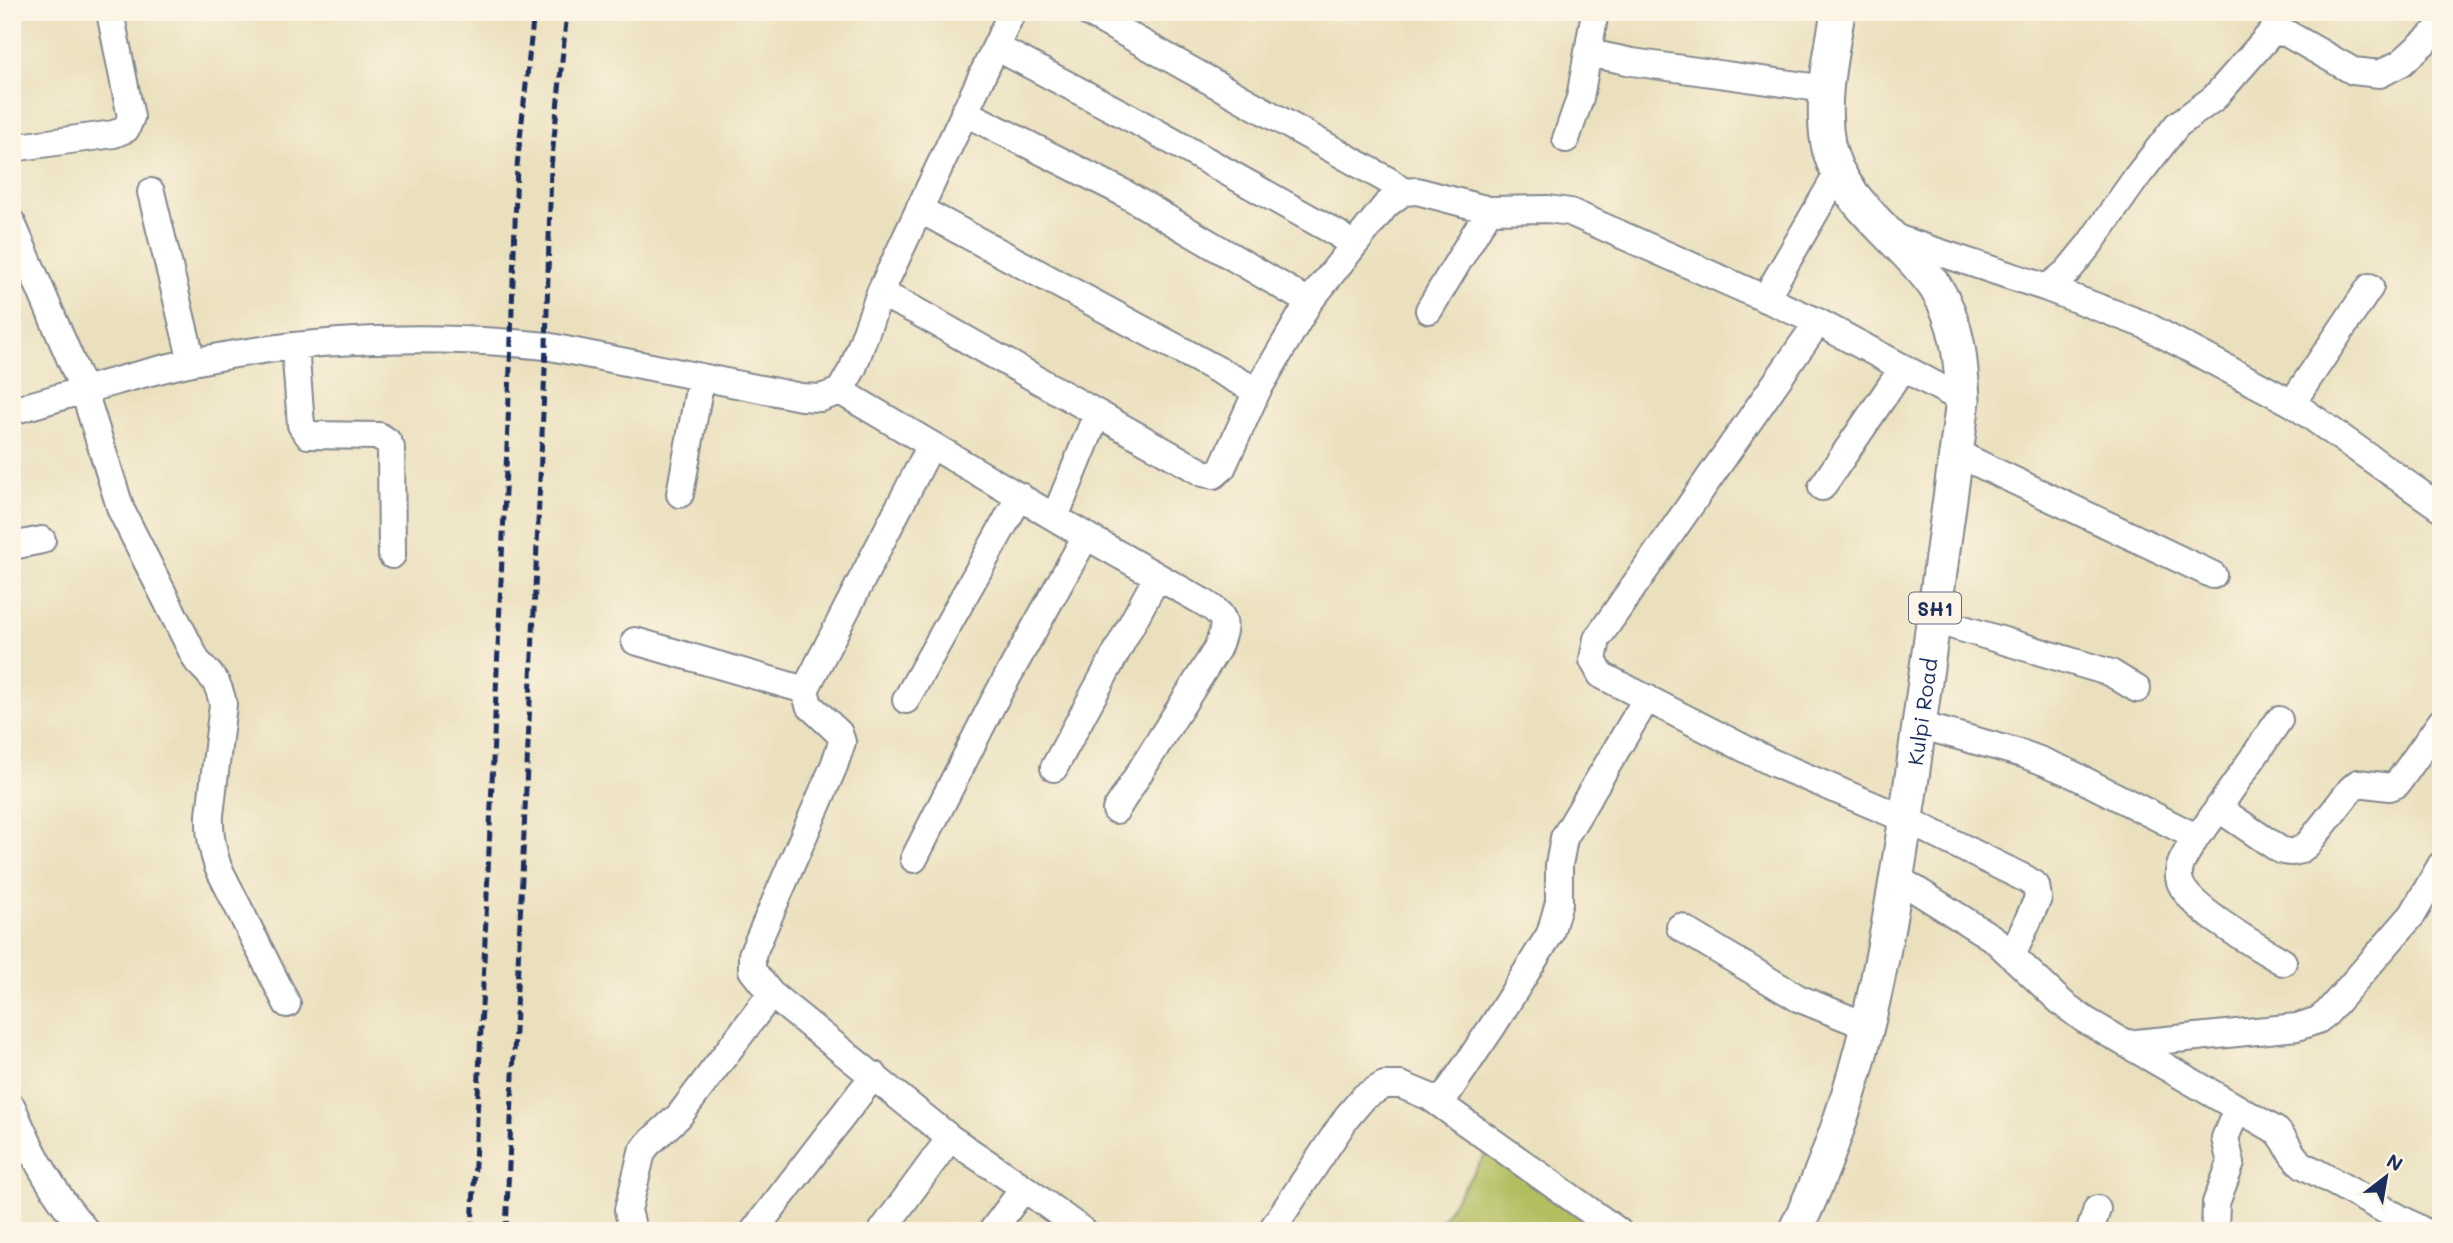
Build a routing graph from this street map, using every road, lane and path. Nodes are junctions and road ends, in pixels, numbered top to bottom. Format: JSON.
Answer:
{"nodes":[{"id":1,"x":110,"y":12,"type":"edge"},
{"id":2,"x":1012,"y":12,"type":"edge"},
{"id":3,"x":1087,"y":12,"type":"edge"},
{"id":4,"x":1595,"y":12,"type":"edge"},
{"id":5,"x":1838,"y":12,"type":"edge"},
{"id":6,"x":2277,"y":22,"type":"edge"},
{"id":7,"x":2441,"y":27,"type":"edge"},
{"id":8,"x":996,"y":47,"type":"junction"},
{"id":9,"x":1589,"y":54,"type":"junction"},
{"id":10,"x":1826,"y":89,"type":"junction"},
{"id":11,"x":964,"y":112,"type":"junction"},
{"id":12,"x":1566,"y":139,"type":"dead end"},
{"id":13,"x":12,"y":148,"type":"edge"},
{"id":14,"x":1838,"y":173,"type":"junction"},
{"id":15,"x":151,"y":192,"type":"dead end"},
{"id":16,"x":1403,"y":192,"type":"junction"},
{"id":17,"x":919,"y":209,"type":"junction"},
{"id":18,"x":1489,"y":210,"type":"junction"},
{"id":19,"x":12,"y":223,"type":"edge"},
{"id":20,"x":1889,"y":235,"type":"junction"},
{"id":21,"x":1352,"y":246,"type":"junction"},
{"id":22,"x":2370,"y":287,"type":"dead end"},
{"id":23,"x":2047,"y":288,"type":"junction"},
{"id":24,"x":880,"y":293,"type":"junction"},
{"id":25,"x":1765,"y":299,"type":"junction"},
{"id":26,"x":1309,"y":302,"type":"junction"},
{"id":27,"x":1429,"y":310,"type":"dead end"},
{"id":28,"x":1818,"y":322,"type":"junction"},
{"id":29,"x":295,"y":346,"type":"junction"},
{"id":30,"x":192,"y":362,"type":"junction"},
{"id":31,"x":1903,"y":368,"type":"junction"},
{"id":32,"x":701,"y":379,"type":"junction"},
{"id":33,"x":84,"y":391,"type":"junction"},
{"id":34,"x":840,"y":391,"type":"junction"},
{"id":35,"x":1256,"y":391,"type":"junction"},
{"id":36,"x":1963,"y":400,"type":"junction"},
{"id":37,"x":2292,"y":403,"type":"junction"},
{"id":38,"x":12,"y":411,"type":"edge"},
{"id":39,"x":1097,"y":414,"type":"junction"},
{"id":40,"x":931,"y":445,"type":"junction"},
{"id":41,"x":1956,"y":453,"type":"junction"},
{"id":42,"x":1822,"y":487,"type":"dead end"},
{"id":43,"x":680,"y":494,"type":"dead end"},
{"id":44,"x":1020,"y":496,"type":"junction"},
{"id":45,"x":2441,"y":508,"type":"edge"},
{"id":46,"x":1055,"y":517,"type":"junction"},
{"id":47,"x":1086,"y":536,"type":"junction"},
{"id":48,"x":42,"y":540,"type":"dead end"},
{"id":49,"x":12,"y":546,"type":"edge"},
{"id":50,"x":393,"y":555,"type":"dead end"},
{"id":51,"x":2213,"y":575,"type":"dead end"},
{"id":52,"x":1157,"y":577,"type":"junction"},
{"id":53,"x":1934,"y":620,"type":"junction"},
{"id":54,"x":635,"y":641,"type":"dead end"},
{"id":55,"x":805,"y":690,"type":"junction"},
{"id":56,"x":2137,"y":690,"type":"dead end"},
{"id":57,"x":1647,"y":698,"type":"junction"},
{"id":58,"x":906,"y":700,"type":"dead end"},
{"id":59,"x":2278,"y":720,"type":"dead end"},
{"id":60,"x":2441,"y":722,"type":"edge"},
{"id":61,"x":1919,"y":725,"type":"junction"},
{"id":62,"x":1054,"y":768,"type":"dead end"},
{"id":63,"x":2218,"y":808,"type":"junction"},
{"id":64,"x":1116,"y":810,"type":"dead end"},
{"id":65,"x":1905,"y":820,"type":"junction"},
{"id":66,"x":2199,"y":833,"type":"junction"},
{"id":67,"x":914,"y":859,"type":"dead end"},
{"id":68,"x":2441,"y":865,"type":"edge"},
{"id":69,"x":1897,"y":878,"type":"junction"},
{"id":70,"x":1681,"y":927,"type":"dead end"},
{"id":71,"x":2012,"y":956,"type":"junction"},
{"id":72,"x":2283,"y":962,"type":"dead end"},
{"id":73,"x":771,"y":994,"type":"junction"},
{"id":74,"x":287,"y":1004,"type":"dead end"},
{"id":75,"x":1867,"y":1026,"type":"junction"},
{"id":76,"x":2126,"y":1044,"type":"junction"},
{"id":77,"x":874,"y":1075,"type":"junction"},
{"id":78,"x":1440,"y":1104,"type":"junction"},
{"id":79,"x":12,"y":1107,"type":"edge"},
{"id":80,"x":2237,"y":1109,"type":"junction"},
{"id":81,"x":950,"y":1138,"type":"junction"},
{"id":82,"x":1024,"y":1188,"type":"junction"},
{"id":83,"x":1275,"y":1229,"type":"edge"},
{"id":84,"x":86,"y":1231,"type":"edge"},
{"id":85,"x":632,"y":1231,"type":"edge"},
{"id":86,"x":754,"y":1231,"type":"edge"},
{"id":87,"x":882,"y":1231,"type":"edge"},
{"id":88,"x":992,"y":1231,"type":"edge"},
{"id":89,"x":1083,"y":1231,"type":"edge"},
{"id":90,"x":1618,"y":1231,"type":"edge"},
{"id":91,"x":1795,"y":1231,"type":"edge"},
{"id":92,"x":2215,"y":1231,"type":"edge"},
{"id":93,"x":2423,"y":1231,"type":"edge"}],
"edges":[{"from":1,"to":13,"type":"street"},
{"from":2,"to":8,"type":"street"},
{"from":3,"to":16,"type":"street"},
{"from":4,"to":9,"type":"street"},
{"from":5,"to":10,"type":"main road","name":"Kulpi Road","number":"SH1"},
{"from":6,"to":7,"type":"street"},
{"from":6,"to":23,"type":"street"},
{"from":8,"to":11,"type":"street"},
{"from":8,"to":21,"type":"street"},
{"from":9,"to":10,"type":"street"},
{"from":9,"to":12,"type":"street"},
{"from":10,"to":14,"type":"main road","name":"Kulpi Road","number":"SH1"},
{"from":11,"to":17,"type":"street"},
{"from":11,"to":26,"type":"street"},
{"from":14,"to":20,"type":"main road","name":"Kulpi Road","number":"SH1"},
{"from":14,"to":25,"type":"street"},
{"from":15,"to":30,"type":"street"},
{"from":16,"to":18,"type":"street"},
{"from":16,"to":21,"type":"street"},
{"from":17,"to":24,"type":"street"},
{"from":17,"to":35,"type":"street"},
{"from":18,"to":25,"type":"street"},
{"from":18,"to":27,"type":"street"},
{"from":19,"to":33,"type":"street"},
{"from":20,"to":23,"type":"street"},
{"from":20,"to":36,"type":"main road","name":"Kulpi Road","number":"SH1"},
{"from":21,"to":26,"type":"street"},
{"from":22,"to":37,"type":"street"},
{"from":23,"to":37,"type":"street"},
{"from":24,"to":34,"type":"street"},
{"from":24,"to":39,"type":"street"},
{"from":25,"to":28,"type":"street"},
{"from":26,"to":35,"type":"street"},
{"from":28,"to":31,"type":"street"},
{"from":28,"to":57,"type":"street"},
{"from":29,"to":30,"type":"street"},
{"from":29,"to":32,"type":"street"},
{"from":29,"to":50,"type":"street"},
{"from":30,"to":33,"type":"street"},
{"from":31,"to":36,"type":"street"},
{"from":31,"to":42,"type":"street"},
{"from":32,"to":34,"type":"street"},
{"from":32,"to":43,"type":"street"},
{"from":33,"to":38,"type":"street"},
{"from":33,"to":74,"type":"street"},
{"from":34,"to":40,"type":"street"},
{"from":35,"to":39,"type":"street"},
{"from":36,"to":41,"type":"main road","name":"Kulpi Road","number":"SH1"},
{"from":37,"to":45,"type":"street"},
{"from":39,"to":46,"type":"street"},
{"from":40,"to":44,"type":"street"},
{"from":40,"to":55,"type":"street"},
{"from":41,"to":51,"type":"street"},
{"from":41,"to":53,"type":"main road","name":"Kulpi Road","number":"SH1"},
{"from":44,"to":46,"type":"street"},
{"from":44,"to":58,"type":"street"},
{"from":46,"to":47,"type":"street"},
{"from":47,"to":52,"type":"street"},
{"from":47,"to":67,"type":"street"},
{"from":48,"to":49,"type":"street"},
{"from":52,"to":62,"type":"street"},
{"from":52,"to":64,"type":"street"},
{"from":53,"to":56,"type":"street"},
{"from":53,"to":61,"type":"main road","name":"Kulpi Road","number":"SH1"},
{"from":54,"to":55,"type":"street"},
{"from":55,"to":73,"type":"street"},
{"from":57,"to":65,"type":"street"},
{"from":57,"to":78,"type":"street"},
{"from":59,"to":63,"type":"street"},
{"from":60,"to":63,"type":"street"},
{"from":61,"to":65,"type":"main road","name":"Kulpi Road","number":"SH1"},
{"from":61,"to":66,"type":"street"},
{"from":63,"to":66,"type":"street"},
{"from":65,"to":69,"type":"main road","name":"Kulpi Road","number":"SH1"},
{"from":65,"to":71,"type":"street"},
{"from":66,"to":72,"type":"street"},
{"from":68,"to":76,"type":"street"},
{"from":69,"to":71,"type":"street"},
{"from":69,"to":75,"type":"main road","name":"Kulpi Road","number":"SH1"},
{"from":70,"to":75,"type":"street"},
{"from":71,"to":76,"type":"street"},
{"from":73,"to":77,"type":"street"},
{"from":73,"to":85,"type":"street"},
{"from":75,"to":91,"type":"main road","name":"Kulpi Road","number":"SH1"},
{"from":76,"to":80,"type":"street"},
{"from":77,"to":81,"type":"street"},
{"from":77,"to":86,"type":"street"},
{"from":78,"to":83,"type":"street"},
{"from":78,"to":90,"type":"street"},
{"from":79,"to":84,"type":"street"},
{"from":80,"to":92,"type":"street"},
{"from":80,"to":93,"type":"street"},
{"from":81,"to":82,"type":"street"},
{"from":81,"to":87,"type":"street"},
{"from":82,"to":88,"type":"street"},
{"from":82,"to":89,"type":"street"}]}
